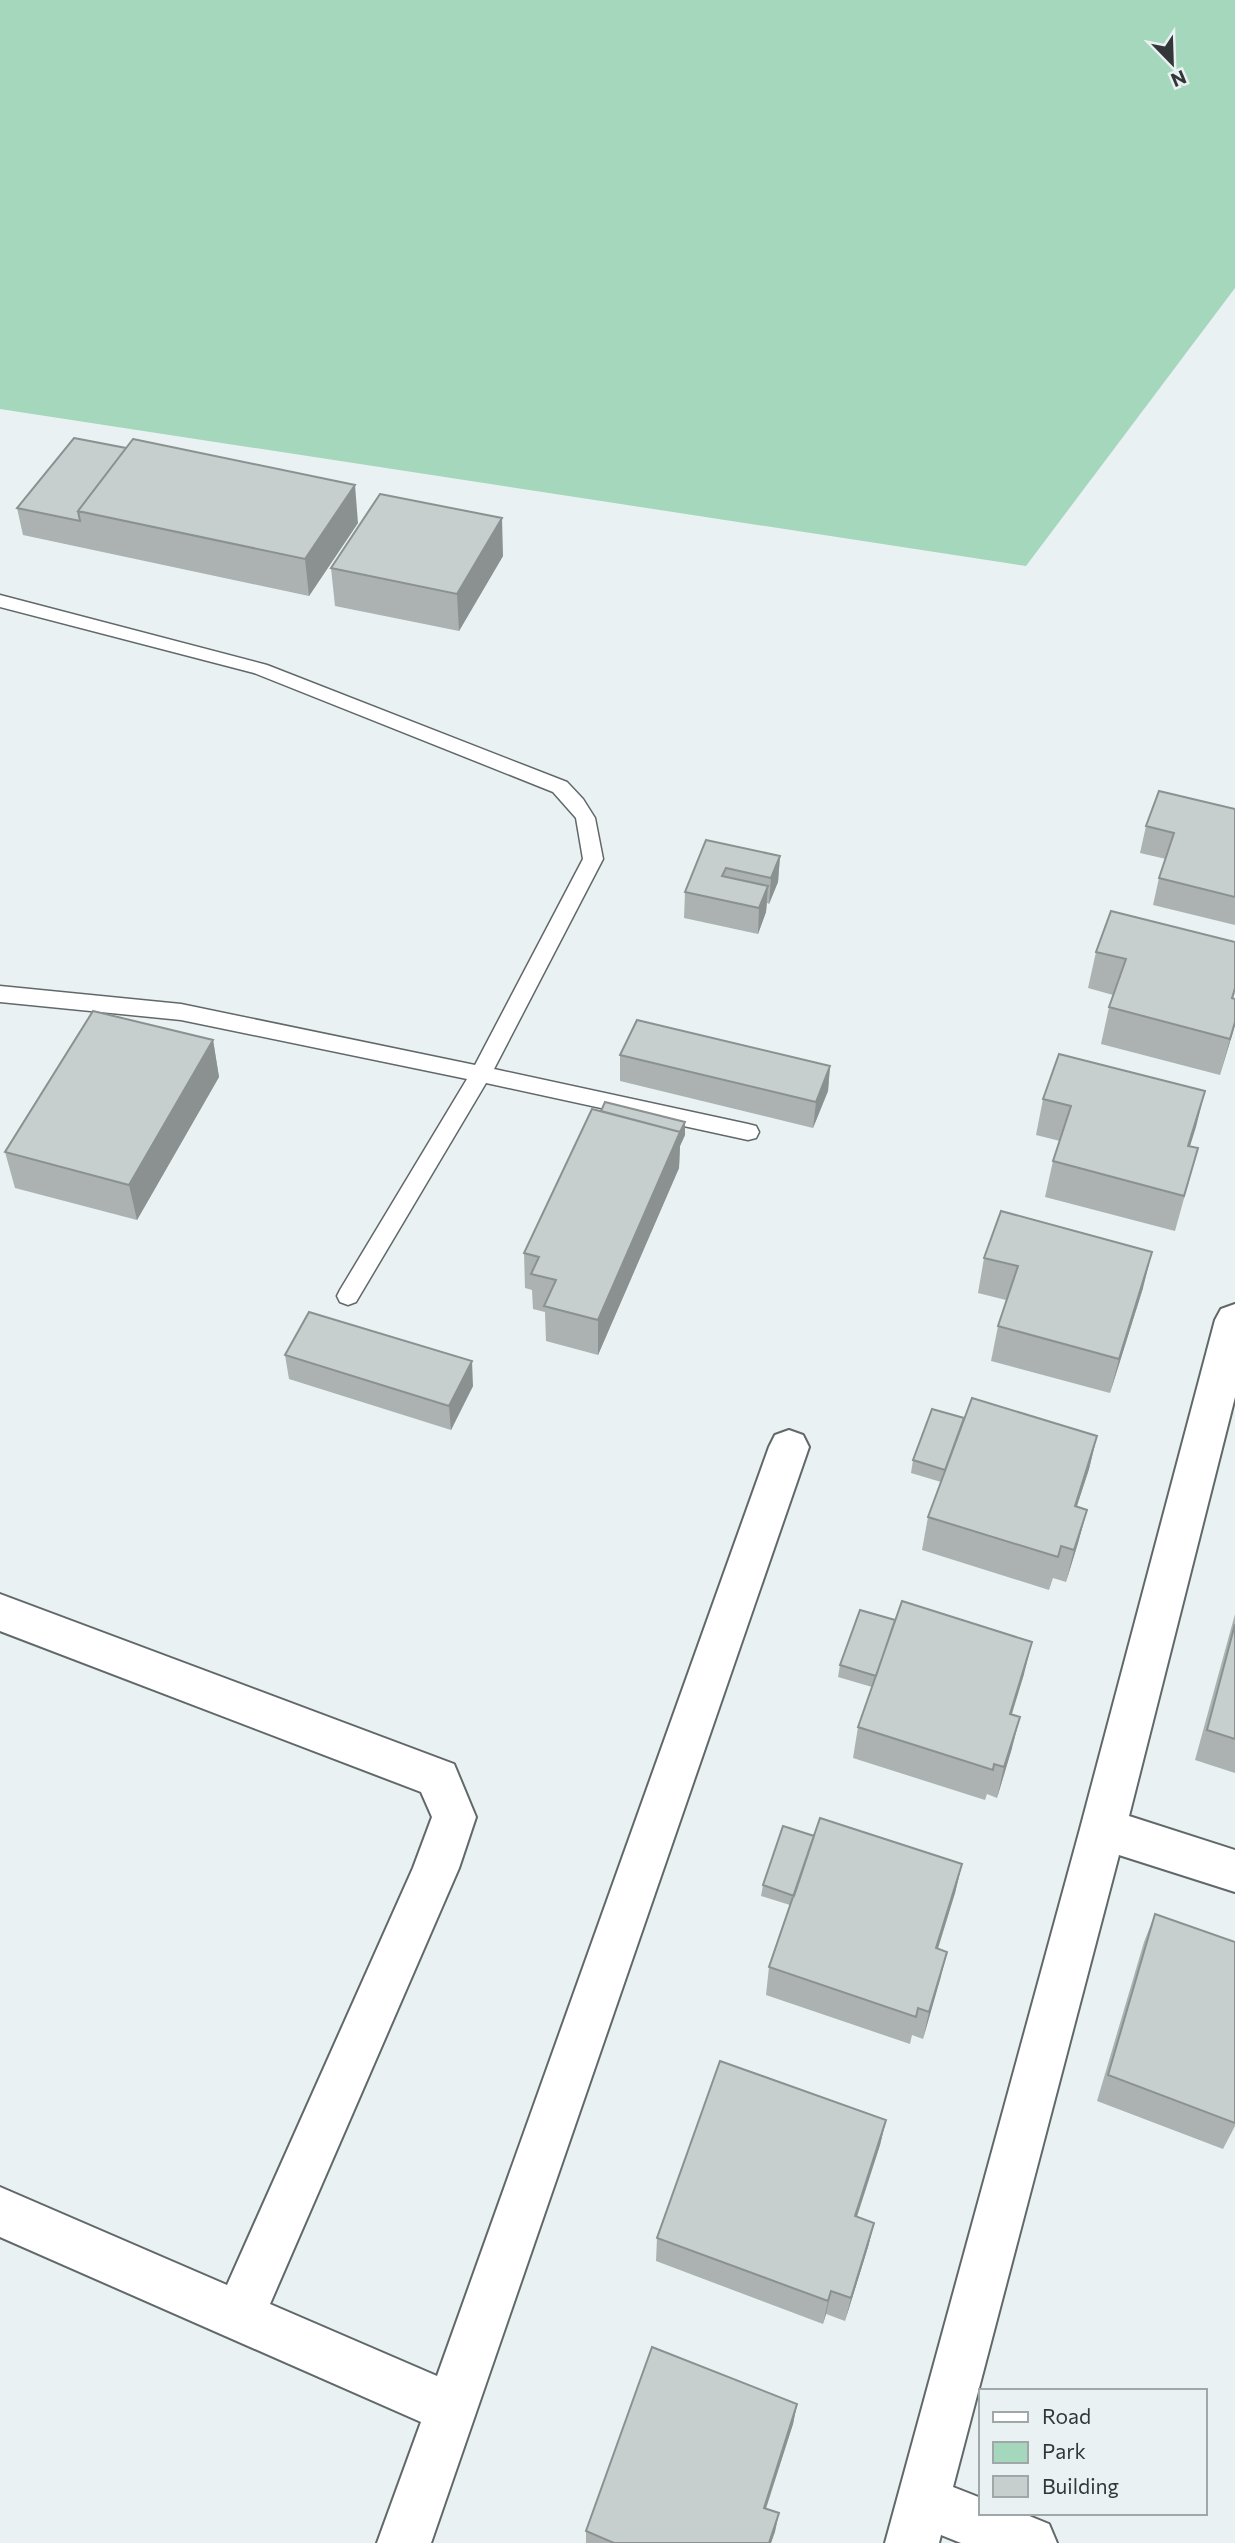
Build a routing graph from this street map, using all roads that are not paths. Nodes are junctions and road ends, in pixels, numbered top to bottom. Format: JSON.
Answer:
{"nodes":[{"id":1,"x":0,"y":601,"type":"edge"},
{"id":2,"x":0,"y":994,"type":"edge"},
{"id":3,"x":481,"y":1074,"type":"junction"},
{"id":4,"x":748,"y":1132,"type":"dead end"},
{"id":5,"x":348,"y":1296,"type":"dead end"},
{"id":6,"x":1235,"y":1320,"type":"edge"},
{"id":7,"x":789,"y":1447,"type":"dead end"},
{"id":8,"x":0,"y":1612,"type":"edge"},
{"id":9,"x":1103,"y":1829,"type":"junction"},
{"id":10,"x":1235,"y":1871,"type":"edge"},
{"id":11,"x":0,"y":2212,"type":"edge"},
{"id":12,"x":239,"y":2316,"type":"junction"},
{"id":13,"x":452,"y":2409,"type":"junction"},
{"id":14,"x":918,"y":2522,"type":"edge"},
{"id":15,"x":404,"y":2543,"type":"edge"},
{"id":16,"x":1030,"y":2543,"type":"edge"}],
"edges":[{"from":1,"to":3,"type":"lane"},
{"from":2,"to":3,"type":"lane"},
{"from":3,"to":4,"type":"lane"},
{"from":3,"to":5,"type":"lane"},
{"from":6,"to":9,"type":"street"},
{"from":7,"to":13,"type":"street"},
{"from":8,"to":12,"type":"street"},
{"from":9,"to":10,"type":"street"},
{"from":9,"to":14,"type":"street"},
{"from":11,"to":12,"type":"street"},
{"from":12,"to":13,"type":"street"},
{"from":13,"to":15,"type":"street"},
{"from":14,"to":16,"type":"street"}]}
